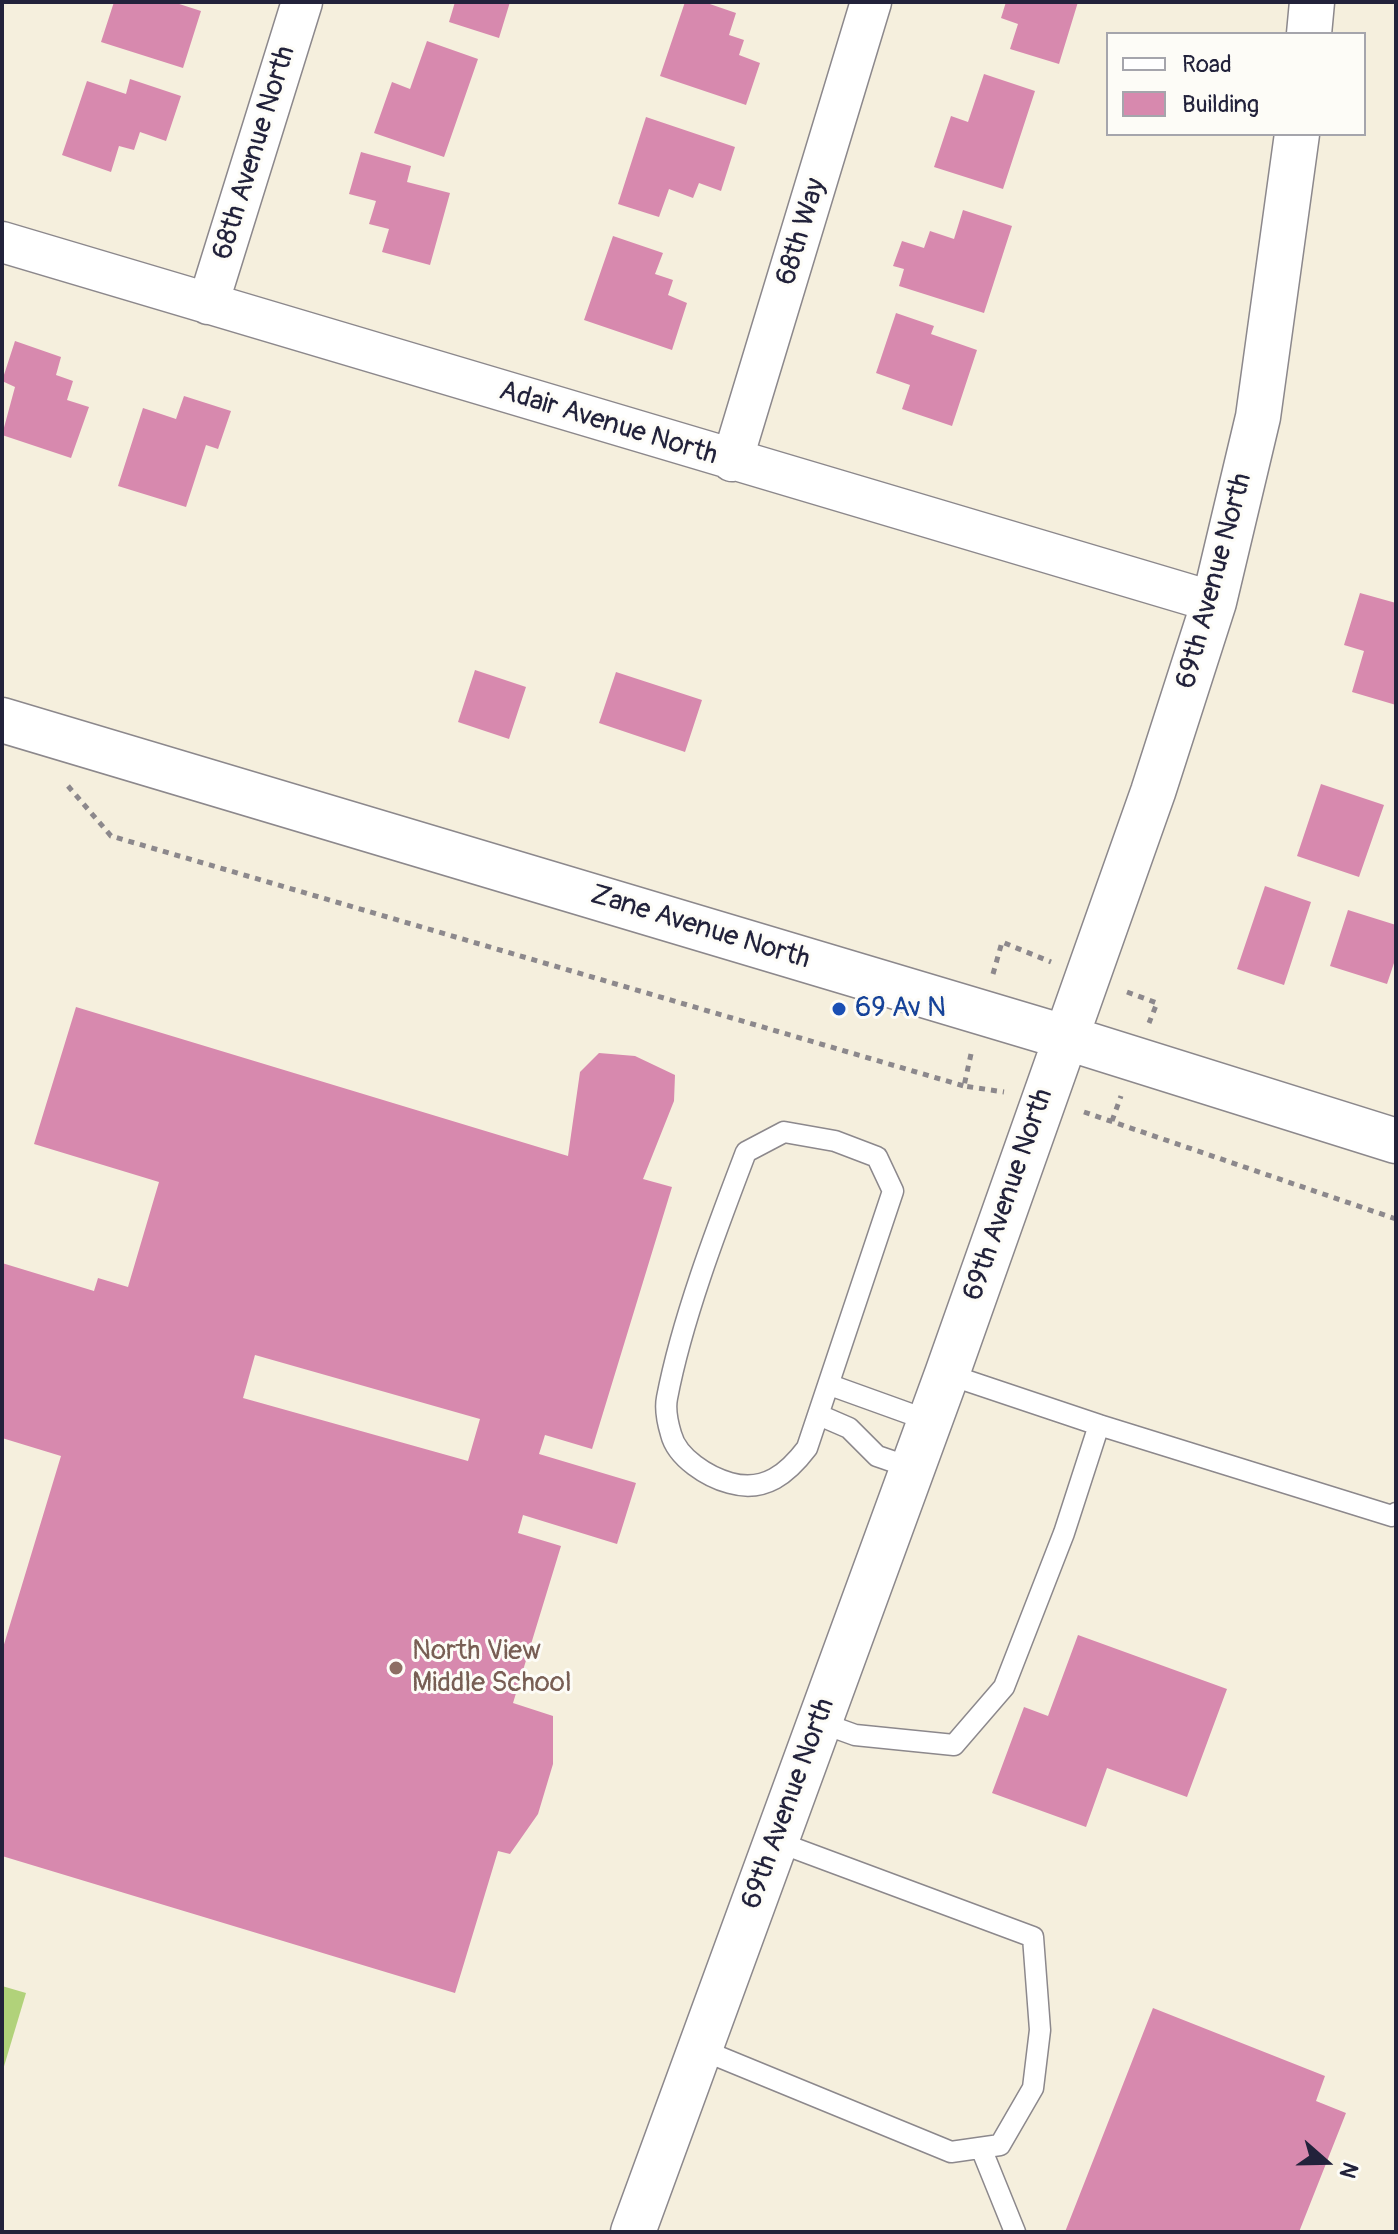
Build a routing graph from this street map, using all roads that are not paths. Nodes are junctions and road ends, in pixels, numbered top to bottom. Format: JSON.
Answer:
{"nodes":[{"id":1,"x":302,"y":2,"type":"edge"},
{"id":2,"x":871,"y":2,"type":"edge"},
{"id":3,"x":1312,"y":2,"type":"edge"},
{"id":4,"x":1309,"y":32,"type":"edge"},
{"id":5,"x":1297,"y":136,"type":"edge"},
{"id":6,"x":2,"y":242,"type":"edge"},
{"id":7,"x":208,"y":304,"type":"junction"},
{"id":8,"x":732,"y":461,"type":"junction"},
{"id":9,"x":1214,"y":602,"type":"junction"},
{"id":10,"x":2,"y":720,"type":"edge"},
{"id":11,"x":1064,"y":1037,"type":"junction"},
{"id":12,"x":1396,"y":1141,"type":"edge"},
{"id":13,"x":947,"y":1374,"type":"junction"},
{"id":14,"x":830,"y":1385,"type":"junction"},
{"id":15,"x":819,"y":1415,"type":"junction"},
{"id":16,"x":930,"y":1421,"type":"junction"},
{"id":17,"x":1099,"y":1425,"type":"junction"},
{"id":18,"x":912,"y":1468,"type":"junction"},
{"id":19,"x":1396,"y":1513,"type":"edge"},
{"id":20,"x":819,"y":1722,"type":"junction"},
{"id":21,"x":775,"y":1841,"type":"junction"},
{"id":22,"x":700,"y":2049,"type":"junction"},
{"id":23,"x":981,"y":2148,"type":"junction"},
{"id":24,"x":633,"y":2232,"type":"edge"},
{"id":25,"x":1015,"y":2232,"type":"edge"}],
"edges":[{"from":1,"to":7,"type":"street","name":"68th Avenue North"},
{"from":2,"to":8,"type":"street","name":"68th Way"},
{"from":3,"to":4,"type":"street"},
{"from":5,"to":9,"type":"street","name":"69th Avenue North"},
{"from":6,"to":7,"type":"street","name":"Adair Avenue North"},
{"from":7,"to":8,"type":"street","name":"Adair Avenue North"},
{"from":8,"to":9,"type":"street","name":"Adair Avenue North"},
{"from":9,"to":11,"type":"street","name":"69th Avenue North"},
{"from":10,"to":11,"type":"street","name":"Zane Avenue North"},
{"from":11,"to":12,"type":"street","name":"Zane Avenue North"},
{"from":11,"to":13,"type":"street","name":"69th Avenue North"},
{"from":13,"to":16,"type":"street","name":"69th Avenue North"},
{"from":13,"to":17,"type":"lane"},
{"from":14,"to":15,"type":"lane"},
{"from":14,"to":15,"type":"lane"},
{"from":14,"to":16,"type":"lane"},
{"from":15,"to":18,"type":"lane"},
{"from":16,"to":18,"type":"street","name":"69th Avenue North"},
{"from":17,"to":19,"type":"lane"},
{"from":17,"to":20,"type":"lane"},
{"from":18,"to":20,"type":"street","name":"69th Avenue North"},
{"from":20,"to":21,"type":"street","name":"69th Avenue North"},
{"from":21,"to":22,"type":"street","name":"69th Avenue North"},
{"from":21,"to":23,"type":"lane"},
{"from":22,"to":23,"type":"lane"},
{"from":22,"to":24,"type":"street","name":"69th Avenue North"},
{"from":23,"to":25,"type":"lane"}]}
